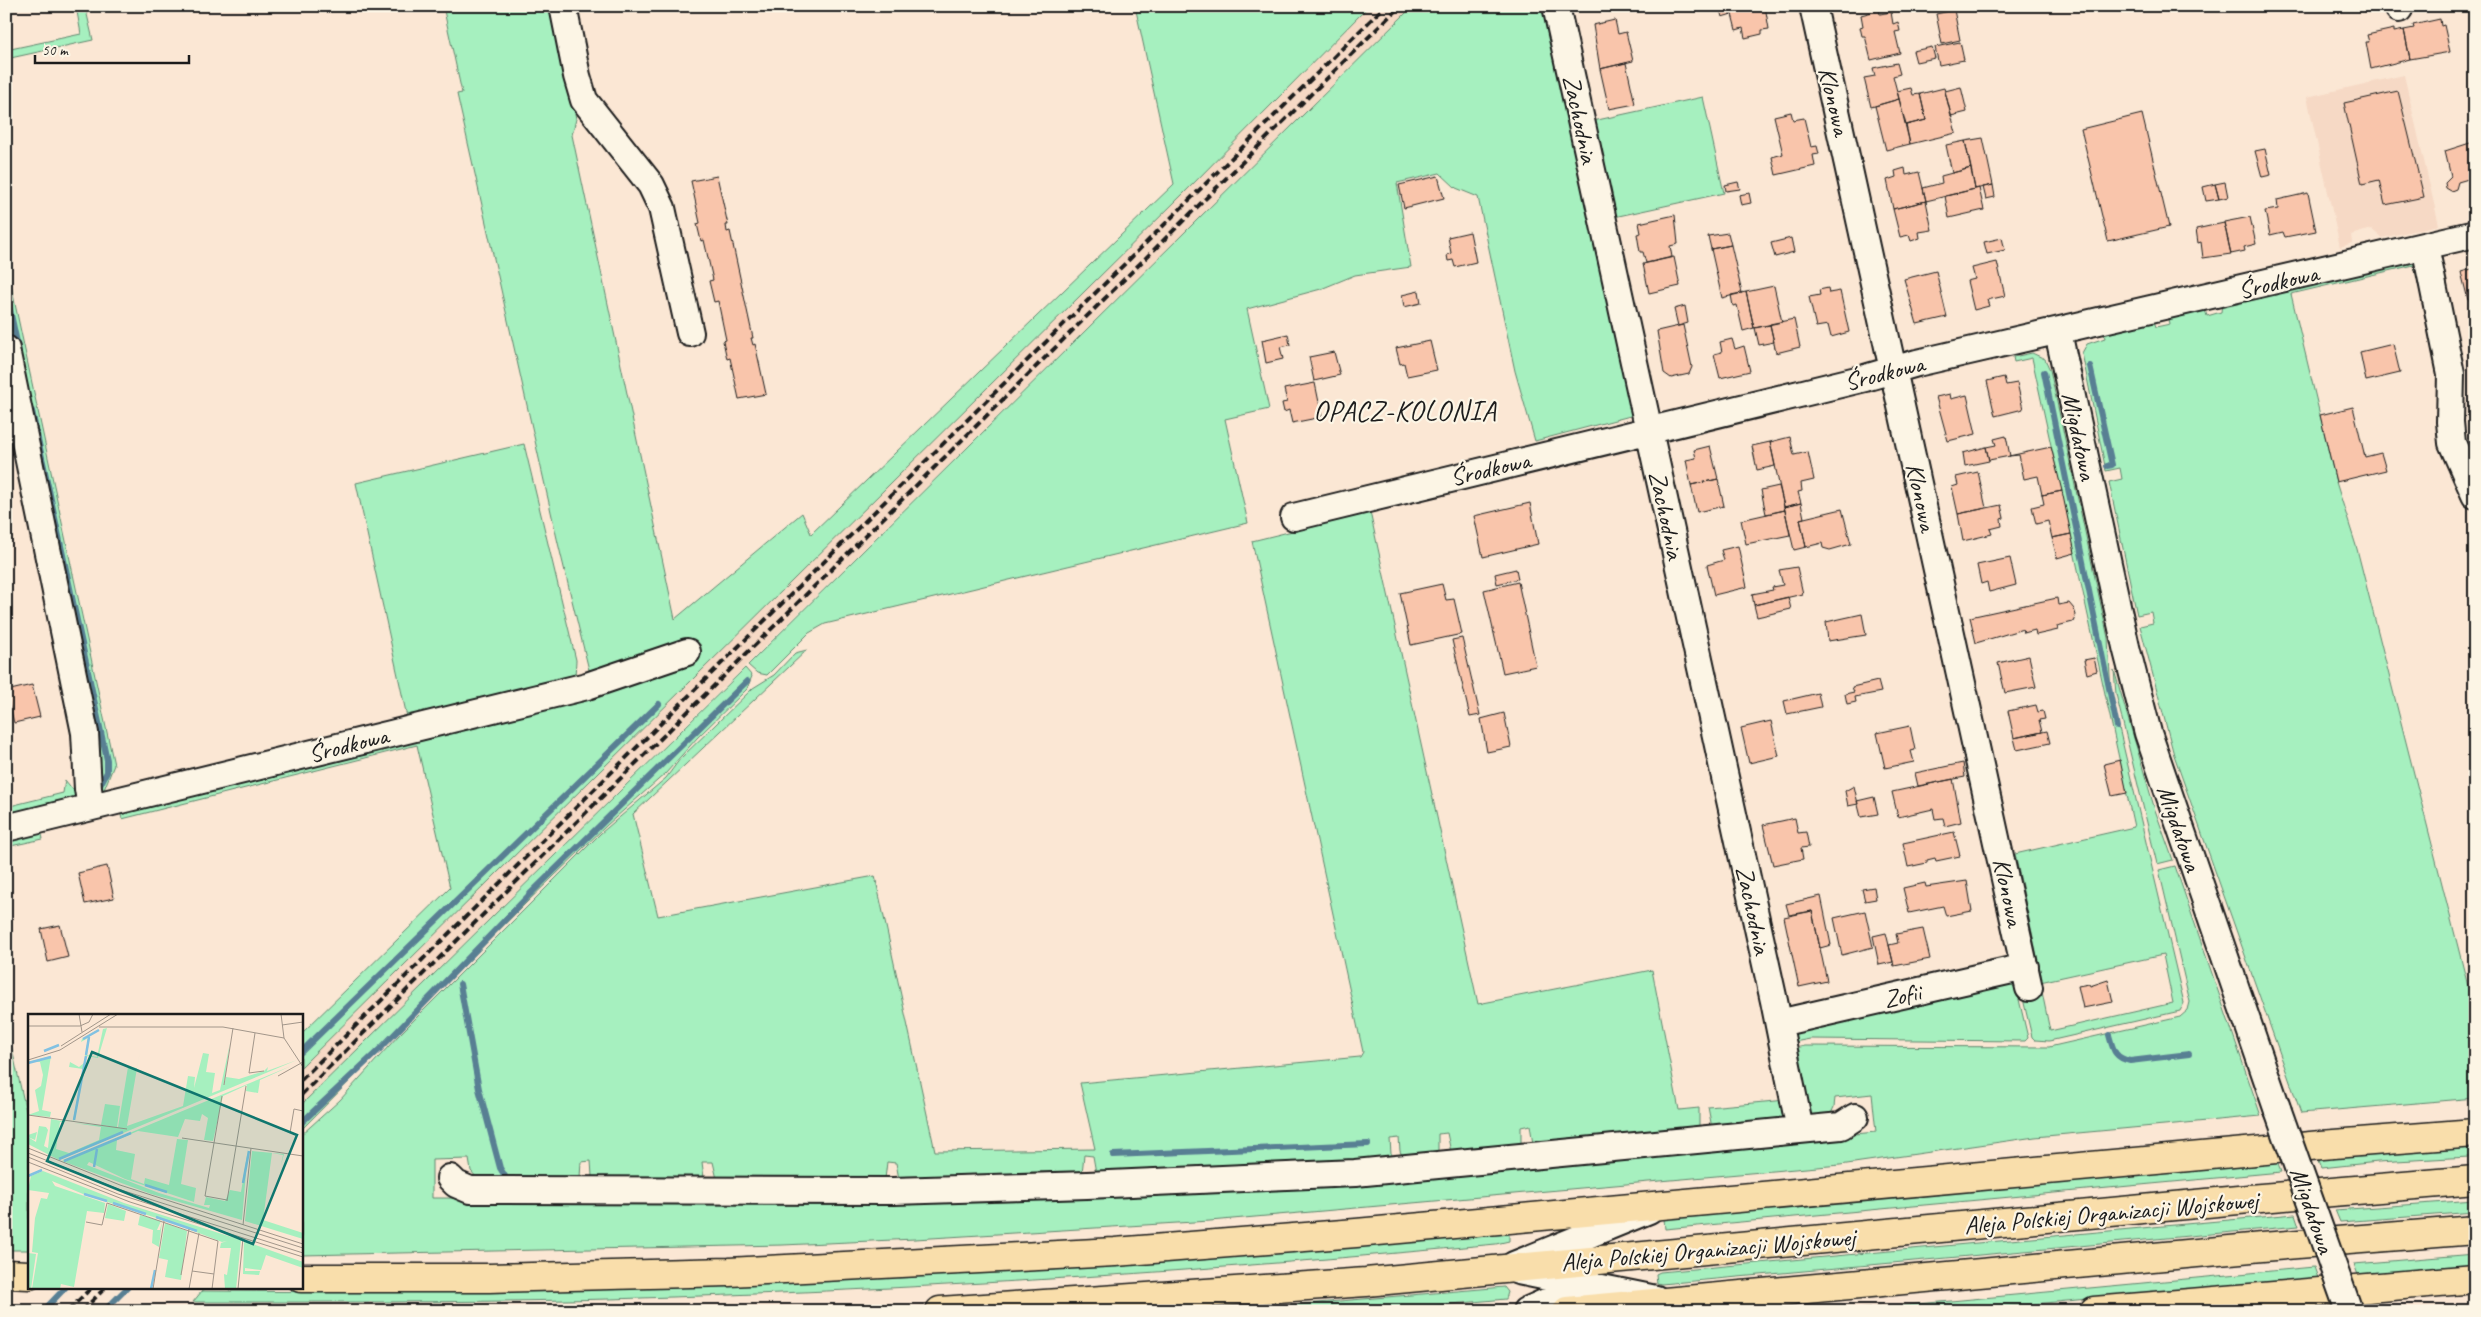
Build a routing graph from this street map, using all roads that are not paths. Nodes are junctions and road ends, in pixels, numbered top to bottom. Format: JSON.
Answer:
{"nodes":[{"id":1,"x":562,"y":6,"type":"edge"},
{"id":2,"x":1556,"y":6,"type":"edge"},
{"id":3,"x":1813,"y":6,"type":"edge"},
{"id":4,"x":2475,"y":234,"type":"edge"},
{"id":5,"x":2425,"y":246,"type":"junction"},
{"id":6,"x":690,"y":332,"type":"dead end"},
{"id":7,"x":2058,"y":332,"type":"junction"},
{"id":8,"x":6,"y":349,"type":"edge"},
{"id":9,"x":1894,"y":370,"type":"junction"},
{"id":10,"x":1648,"y":429,"type":"junction"},
{"id":11,"x":2475,"y":495,"type":"edge"},
{"id":12,"x":1294,"y":517,"type":"dead end"},
{"id":13,"x":687,"y":652,"type":"dead end"},
{"id":14,"x":91,"y":807,"type":"junction"},
{"id":15,"x":6,"y":828,"type":"edge"},
{"id":16,"x":2027,"y":977,"type":"joint"},
{"id":17,"x":1778,"y":1023,"type":"junction"},
{"id":18,"x":1855,"y":1117,"type":"dead end"},
{"id":19,"x":1800,"y":1130,"type":"junction"},
{"id":20,"x":2475,"y":1133,"type":"edge"},
{"id":21,"x":450,"y":1178,"type":"dead end"},
{"id":22,"x":2475,"y":1180,"type":"edge"},
{"id":23,"x":1662,"y":1205,"type":"junction"},
{"id":24,"x":1507,"y":1219,"type":"junction"},
{"id":25,"x":2475,"y":1230,"type":"edge"},
{"id":26,"x":1582,"y":1237,"type":"junction"},
{"id":27,"x":1653,"y":1254,"type":"junction"},
{"id":28,"x":1504,"y":1269,"type":"junction"},
{"id":29,"x":6,"y":1274,"type":"edge"},
{"id":30,"x":28,"y":1275,"type":"edge"},
{"id":31,"x":302,"y":1278,"type":"edge"},
{"id":32,"x":2475,"y":1279,"type":"edge"},
{"id":33,"x":1585,"y":1285,"type":"junction"},
{"id":34,"x":1655,"y":1306,"type":"edge"},
{"id":35,"x":940,"y":1311,"type":"edge"},
{"id":36,"x":1526,"y":1311,"type":"edge"},
{"id":37,"x":1567,"y":1311,"type":"edge"},
{"id":38,"x":2094,"y":1311,"type":"edge"},
{"id":39,"x":2348,"y":1311,"type":"edge"}],
"edges":[{"from":1,"to":6,"type":"street"},
{"from":2,"to":10,"type":"street","name":"Zachodnia"},
{"from":3,"to":9,"type":"street","name":"Klonowa"},
{"from":4,"to":5,"type":"street","name":"Środkowa"},
{"from":5,"to":7,"type":"street","name":"Środkowa"},
{"from":5,"to":11,"type":"street"},
{"from":7,"to":9,"type":"street","name":"Środkowa"},
{"from":7,"to":39,"type":"street","name":"Migdałowa","bridge":true},
{"from":8,"to":14,"type":"street"},
{"from":9,"to":10,"type":"street","name":"Środkowa"},
{"from":9,"to":16,"type":"street","name":"Klonowa"},
{"from":10,"to":12,"type":"street","name":"Środkowa"},
{"from":10,"to":17,"type":"street","name":"Zachodnia"},
{"from":13,"to":14,"type":"street","name":"Środkowa"},
{"from":14,"to":15,"type":"street","name":"Środkowa"},
{"from":16,"to":17,"type":"street","name":"Zofii"},
{"from":17,"to":19,"type":"street","name":"Zachodnia"},
{"from":18,"to":19,"type":"street"},
{"from":19,"to":21,"type":"street"},
{"from":20,"to":23,"type":"highway"},
{"from":22,"to":27,"type":"highway","name":"Aleja Polskiej Organizacji Wojskowej"},
{"from":23,"to":24,"type":"highway"},
{"from":23,"to":26,"type":"street"},
{"from":24,"to":26,"type":"street"},
{"from":24,"to":31,"type":"highway"},
{"from":25,"to":34,"type":"highway","name":"Aleja Polskiej Organizacji Wojskowej"},
{"from":26,"to":27,"type":"street"},
{"from":26,"to":28,"type":"street"},
{"from":27,"to":28,"type":"highway","name":"Aleja Polskiej Organizacji Wojskowej"},
{"from":27,"to":33,"type":"street"},
{"from":28,"to":33,"type":"street"},
{"from":28,"to":35,"type":"highway","name":"Aleja Polskiej Organizacji Wojskowej"},
{"from":29,"to":30,"type":"highway"},
{"from":32,"to":38,"type":"highway"},
{"from":33,"to":34,"type":"street"},
{"from":33,"to":36,"type":"street"},
{"from":34,"to":37,"type":"highway","name":"Aleja Polskiej Organizacji Wojskowej"}]}
